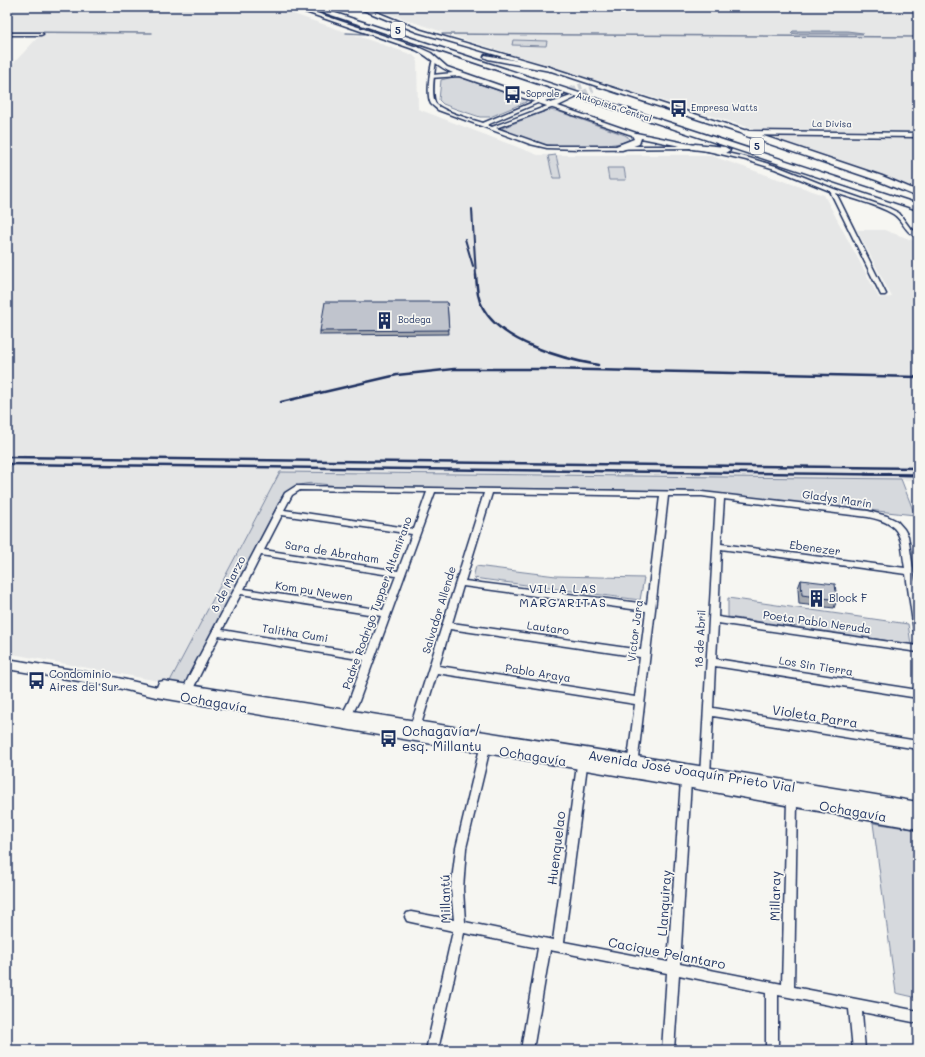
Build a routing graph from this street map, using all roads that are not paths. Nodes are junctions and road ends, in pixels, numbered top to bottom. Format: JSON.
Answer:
{"nodes":[{"id":1,"x":294,"y":7,"type":"edge"},
{"id":2,"x":310,"y":7,"type":"edge"},
{"id":3,"x":359,"y":7,"type":"edge"},
{"id":4,"x":324,"y":9,"type":"edge"},
{"id":5,"x":354,"y":27,"type":"junction"},
{"id":6,"x":7,"y":34,"type":"edge"},
{"id":7,"x":41,"y":34,"type":"dead end"},
{"id":8,"x":469,"y":53,"type":"junction"},
{"id":9,"x":434,"y":60,"type":"junction"},
{"id":10,"x":550,"y":69,"type":"junction"},
{"id":11,"x":460,"y":75,"type":"junction"},
{"id":12,"x":432,"y":77,"type":"junction"},
{"id":13,"x":582,"y":86,"type":"tunnel mouth"},
{"id":14,"x":592,"y":86,"type":"junction"},
{"id":15,"x":562,"y":93,"type":"tunnel mouth"},
{"id":16,"x":573,"y":97,"type":"tunnel mouth"},
{"id":17,"x":540,"y":102,"type":"junction"},
{"id":18,"x":552,"y":106,"type":"junction"},
{"id":19,"x":482,"y":125,"type":"junction"},
{"id":20,"x":492,"y":128,"type":"junction"},
{"id":21,"x":746,"y":133,"type":"junction"},
{"id":22,"x":780,"y":133,"type":"junction"},
{"id":23,"x":634,"y":134,"type":"junction"},
{"id":24,"x":918,"y":135,"type":"edge"},
{"id":25,"x":694,"y":147,"type":"junction"},
{"id":26,"x":619,"y":148,"type":"junction"},
{"id":27,"x":786,"y":148,"type":"junction"},
{"id":28,"x":781,"y":162,"type":"junction"},
{"id":29,"x":832,"y":190,"type":"junction"},
{"id":30,"x":918,"y":194,"type":"edge"},
{"id":31,"x":918,"y":198,"type":"edge"},
{"id":32,"x":859,"y":199,"type":"junction"},
{"id":33,"x":838,"y":204,"type":"junction"},
{"id":34,"x":918,"y":207,"type":"edge"},
{"id":35,"x":918,"y":236,"type":"edge"},
{"id":36,"x":883,"y":294,"type":"dead end"},
{"id":37,"x":299,"y":488,"type":"joint"},
{"id":38,"x":432,"y":490,"type":"junction"},
{"id":39,"x":489,"y":491,"type":"junction"},
{"id":40,"x":664,"y":493,"type":"junction"},
{"id":41,"x":720,"y":496,"type":"junction"},
{"id":42,"x":280,"y":512,"type":"junction"},
{"id":43,"x":417,"y":532,"type":"junction"},
{"id":44,"x":717,"y":546,"type":"junction"},
{"id":45,"x":259,"y":552,"type":"junction"},
{"id":46,"x":910,"y":572,"type":"junction"},
{"id":47,"x":401,"y":574,"type":"junction"},
{"id":48,"x":460,"y":583,"type":"junction"},
{"id":49,"x":238,"y":591,"type":"junction"},
{"id":50,"x":650,"y":608,"type":"junction"},
{"id":51,"x":386,"y":614,"type":"junction"},
{"id":52,"x":713,"y":619,"type":"junction"},
{"id":53,"x":447,"y":625,"type":"junction"},
{"id":54,"x":918,"y":630,"type":"edge"},
{"id":55,"x":217,"y":632,"type":"junction"},
{"id":56,"x":918,"y":649,"type":"edge"},
{"id":57,"x":645,"y":654,"type":"junction"},
{"id":58,"x":370,"y":658,"type":"junction"},
{"id":59,"x":711,"y":662,"type":"junction"},
{"id":60,"x":7,"y":664,"type":"edge"},
{"id":61,"x":433,"y":668,"type":"junction"},
{"id":62,"x":186,"y":693,"type":"junction"},
{"id":63,"x":918,"y":694,"type":"edge"},
{"id":64,"x":639,"y":701,"type":"junction"},
{"id":65,"x":708,"y":712,"type":"junction"},
{"id":66,"x":345,"y":719,"type":"junction"},
{"id":67,"x":414,"y":731,"type":"junction"},
{"id":68,"x":918,"y":745,"type":"edge"},
{"id":69,"x":485,"y":748,"type":"junction"},
{"id":70,"x":583,"y":759,"type":"junction"},
{"id":71,"x":632,"y":767,"type":"junction"},
{"id":72,"x":705,"y":779,"type":"junction"},
{"id":73,"x":686,"y":781,"type":"junction"},
{"id":74,"x":792,"y":801,"type":"junction"},
{"id":75,"x":918,"y":809,"type":"edge"},
{"id":76,"x":918,"y":822,"type":"edge"},
{"id":77,"x":411,"y":917,"type":"dead end"},
{"id":78,"x":460,"y":925,"type":"junction"},
{"id":79,"x":545,"y":943,"type":"junction"},
{"id":80,"x":558,"y":946,"type":"junction"},
{"id":81,"x":673,"y":969,"type":"junction"},
{"id":82,"x":772,"y":988,"type":"junction"},
{"id":83,"x":788,"y":991,"type":"junction"},
{"id":84,"x":855,"y":1005,"type":"junction"},
{"id":85,"x":918,"y":1017,"type":"edge"},
{"id":86,"x":432,"y":1050,"type":"edge"},
{"id":87,"x":527,"y":1050,"type":"edge"},
{"id":88,"x":668,"y":1050,"type":"edge"},
{"id":89,"x":772,"y":1050,"type":"edge"},
{"id":90,"x":859,"y":1050,"type":"edge"}],
"edges":[{"from":1,"to":5,"type":"street"},
{"from":2,"to":4,"type":"highway","name":"Autopista Central","number":"5"},
{"from":3,"to":10,"type":"street"},
{"from":4,"to":5,"type":"highway"},
{"from":4,"to":8,"type":"highway","name":"Autopista Central","number":"5"},
{"from":4,"to":28,"type":"highway","name":"Autopista Central","number":"5"},
{"from":5,"to":9,"type":"street"},
{"from":6,"to":7,"type":"street"},
{"from":8,"to":10,"type":"highway"},
{"from":8,"to":31,"type":"highway","name":"Autopista Central","number":"5"},
{"from":9,"to":11,"type":"street"},
{"from":9,"to":12,"type":"street"},
{"from":10,"to":14,"type":"street"},
{"from":11,"to":12,"type":"street"},
{"from":11,"to":17,"type":"street"},
{"from":12,"to":19,"type":"street"},
{"from":13,"to":14,"type":"street"},
{"from":14,"to":21,"type":"street","name":"La Divisa"},
{"from":15,"to":17,"type":"street"},
{"from":16,"to":18,"type":"street"},
{"from":17,"to":18,"type":"street"},
{"from":17,"to":19,"type":"street"},
{"from":18,"to":20,"type":"street"},
{"from":18,"to":23,"type":"street"},
{"from":19,"to":20,"type":"street"},
{"from":20,"to":26,"type":"street"},
{"from":21,"to":22,"type":"street","name":"La Divisa"},
{"from":21,"to":27,"type":"highway"},
{"from":22,"to":24,"type":"street","name":"La Divisa"},
{"from":22,"to":27,"type":"highway"},
{"from":23,"to":25,"type":"street"},
{"from":23,"to":26,"type":"street"},
{"from":25,"to":26,"type":"street"},
{"from":25,"to":28,"type":"highway"},
{"from":25,"to":29,"type":"street"},
{"from":27,"to":30,"type":"highway"},
{"from":28,"to":34,"type":"highway","name":"Autopista Central","number":"5"},
{"from":29,"to":32,"type":"street"},
{"from":29,"to":33,"type":"street"},
{"from":32,"to":33,"type":"street"},
{"from":32,"to":35,"type":"street"},
{"from":33,"to":36,"type":"street"},
{"from":37,"to":38,"type":"street","name":"Gladys Marín"},
{"from":37,"to":42,"type":"street","name":"8 de Marzo"},
{"from":38,"to":39,"type":"street","name":"Gladys Marín"},
{"from":38,"to":43,"type":"street","name":"Padre Rodrigo Tupper Altamirano"},
{"from":39,"to":40,"type":"street","name":"Gladys Marín"},
{"from":39,"to":48,"type":"street","name":"Salvador Allende"},
{"from":40,"to":41,"type":"street","name":"Gladys Marín"},
{"from":40,"to":50,"type":"street","name":"Víctor Jara"},
{"from":41,"to":44,"type":"street","name":"18 de Abril"},
{"from":41,"to":46,"type":"street","name":"Gladys Marín"},
{"from":42,"to":43,"type":"street"},
{"from":42,"to":45,"type":"street","name":"8 de Marzo"},
{"from":43,"to":47,"type":"street","name":"Padre Rodrigo Tupper Altamirano"},
{"from":44,"to":46,"type":"street","name":"Ebenezer"},
{"from":44,"to":52,"type":"street","name":"18 de Abril"},
{"from":45,"to":47,"type":"street","name":"Sara de Abraham"},
{"from":45,"to":49,"type":"street","name":"8 de Marzo"},
{"from":46,"to":54,"type":"street","name":"Gladys Marín"},
{"from":47,"to":51,"type":"street","name":"Padre Rodrigo Tupper Altamirano"},
{"from":48,"to":50,"type":"street"},
{"from":48,"to":53,"type":"street","name":"Salvador Allende"},
{"from":49,"to":51,"type":"street","name":"Kom pu Newen"},
{"from":49,"to":55,"type":"street","name":"8 de Marzo"},
{"from":50,"to":57,"type":"street","name":"Víctor Jara"},
{"from":51,"to":58,"type":"street","name":"Padre Rodrigo Tupper Altamirano"},
{"from":52,"to":56,"type":"street","name":"Poeta Pablo Neruda"},
{"from":52,"to":59,"type":"street","name":"18 de Abril"},
{"from":53,"to":57,"type":"street","name":"Lautaro"},
{"from":53,"to":61,"type":"street","name":"Salvador Allende"},
{"from":55,"to":58,"type":"street","name":"Talitha Cumi"},
{"from":55,"to":62,"type":"street","name":"8 de Marzo"},
{"from":57,"to":64,"type":"street","name":"Víctor Jara"},
{"from":58,"to":66,"type":"street","name":"Padre Rodrigo Tupper Altamirano"},
{"from":59,"to":63,"type":"street","name":"Los Sin Tierra"},
{"from":59,"to":65,"type":"street","name":"18 de Abril"},
{"from":60,"to":62,"type":"street","name":"Ochagavía"},
{"from":61,"to":64,"type":"street","name":"Pablo Araya"},
{"from":61,"to":67,"type":"street","name":"Salvador Allende"},
{"from":62,"to":66,"type":"street","name":"Ochagavía"},
{"from":64,"to":71,"type":"street","name":"Víctor Jara"},
{"from":65,"to":68,"type":"street","name":"Violeta Parra"},
{"from":65,"to":72,"type":"street","name":"18 de Abril"},
{"from":66,"to":67,"type":"street","name":"Ochagavía"},
{"from":67,"to":69,"type":"street","name":"Ochagavía"},
{"from":67,"to":70,"type":"street","name":"Avenida José Joaquín Prieto Vial"},
{"from":69,"to":70,"type":"street","name":"Ochagavía"},
{"from":69,"to":78,"type":"street","name":"Millantú"},
{"from":70,"to":71,"type":"street","name":"Ochagavía"},
{"from":70,"to":80,"type":"street","name":"Huenquelao"},
{"from":71,"to":72,"type":"street","name":"Avenida José Joaquín Prieto Vial"},
{"from":71,"to":73,"type":"street","name":"Ochagavía"},
{"from":72,"to":73,"type":"street","name":"Ochagavía"},
{"from":72,"to":74,"type":"street","name":"Ochagavía"},
{"from":72,"to":75,"type":"street","name":"Avenida José Joaquín Prieto Vial"},
{"from":73,"to":81,"type":"street","name":"Llanquiray"},
{"from":74,"to":76,"type":"street","name":"Ochagavía"},
{"from":74,"to":83,"type":"street","name":"Millaray"},
{"from":77,"to":78,"type":"street","name":"Cacique Pelantaro"},
{"from":78,"to":79,"type":"street","name":"Cacique Pelantaro"},
{"from":78,"to":86,"type":"street","name":"Millantú"},
{"from":79,"to":80,"type":"street","name":"Cacique Pelantaro"},
{"from":79,"to":87,"type":"street"},
{"from":80,"to":81,"type":"street","name":"Cacique Pelantaro"},
{"from":81,"to":82,"type":"street","name":"Cacique Pelantaro"},
{"from":81,"to":88,"type":"street","name":"Llanquiray"},
{"from":82,"to":83,"type":"street","name":"Cacique Pelantaro"},
{"from":82,"to":89,"type":"street"},
{"from":83,"to":84,"type":"street","name":"Cacique Pelantaro"},
{"from":84,"to":85,"type":"street","name":"Cacique Pelantaro"},
{"from":84,"to":90,"type":"street"}]}
